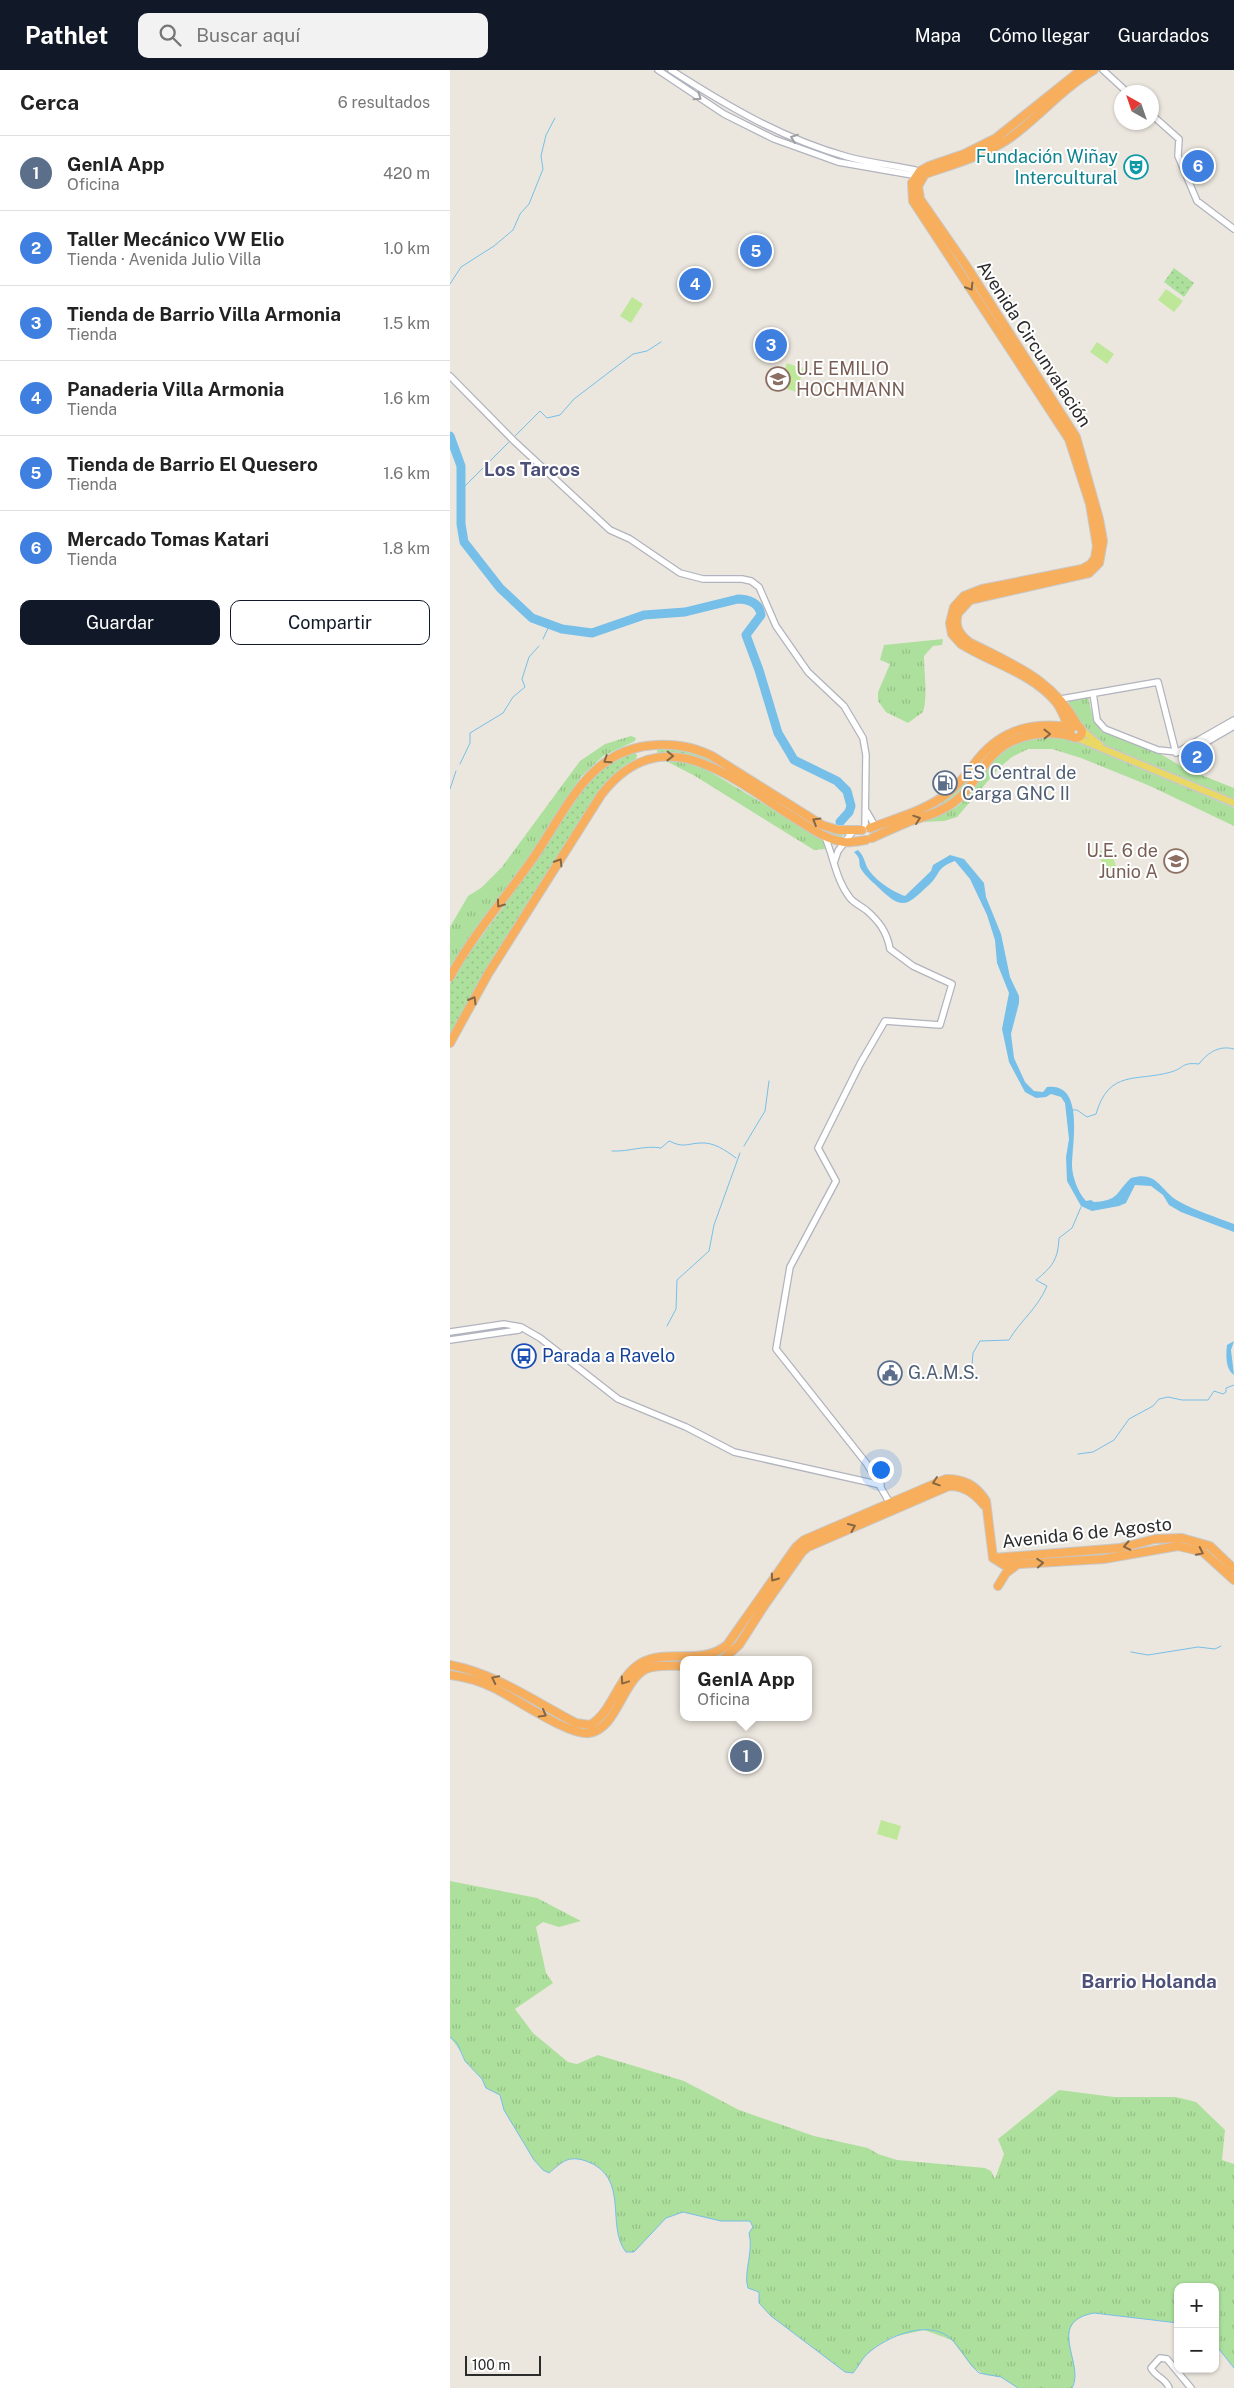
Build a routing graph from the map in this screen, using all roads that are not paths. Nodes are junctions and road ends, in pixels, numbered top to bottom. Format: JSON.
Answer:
{"nodes":[{"id":1,"x":658,"y":70,"type":"edge"},
{"id":2,"x":671,"y":70,"type":"edge"},
{"id":3,"x":1081,"y":70,"type":"edge"},
{"id":4,"x":1094,"y":70,"type":"edge"},
{"id":5,"x":1103,"y":70,"type":"edge"},
{"id":6,"x":1119,"y":85,"type":"edge"},
{"id":7,"x":1159,"y":121,"type":"edge"},
{"id":8,"x":921,"y":175,"type":"junction"},
{"id":9,"x":1234,"y":229,"type":"edge"},
{"id":10,"x":1025,"y":363,"type":"junction"},
{"id":11,"x":450,"y":376,"type":"edge"},
{"id":12,"x":1093,"y":693,"type":"junction"},
{"id":13,"x":1061,"y":699,"type":"junction"},
{"id":14,"x":1062,"y":710,"type":"junction"},
{"id":15,"x":1234,"y":720,"type":"edge"},
{"id":16,"x":1038,"y":725,"type":"junction"},
{"id":17,"x":1234,"y":726,"type":"edge"},
{"id":18,"x":1074,"y":730,"type":"junction"},
{"id":19,"x":1176,"y":752,"type":"junction"},
{"id":20,"x":1234,"y":803,"type":"edge"},
{"id":21,"x":867,"y":812,"type":"junction"},
{"id":22,"x":868,"y":828,"type":"junction"},
{"id":23,"x":853,"y":831,"type":"junction"},
{"id":24,"x":825,"y":837,"type":"junction"},
{"id":25,"x":869,"y":839,"type":"junction"},
{"id":26,"x":844,"y":842,"type":"junction"},
{"id":27,"x":834,"y":864,"type":"junction"},
{"id":28,"x":450,"y":977,"type":"edge"},
{"id":29,"x":450,"y":1043,"type":"edge"},
{"id":30,"x":526,"y":1330,"type":"junction"},
{"id":31,"x":450,"y":1332,"type":"edge"},
{"id":32,"x":450,"y":1340,"type":"edge"},
{"id":33,"x":880,"y":1485,"type":"junction"},
{"id":34,"x":891,"y":1506,"type":"junction"},
{"id":35,"x":993,"y":1558,"type":"junction"},
{"id":36,"x":1018,"y":1564,"type":"junction"},
{"id":37,"x":1234,"y":1569,"type":"edge"},
{"id":38,"x":1234,"y":1580,"type":"edge"},
{"id":39,"x":998,"y":1586,"type":"dead end"},
{"id":40,"x":710,"y":1656,"type":"edge"},
{"id":41,"x":727,"y":1656,"type":"edge"},
{"id":42,"x":680,"y":1658,"type":"edge"},
{"id":43,"x":450,"y":1665,"type":"edge"},
{"id":44,"x":643,"y":1666,"type":"junction"},
{"id":45,"x":680,"y":1666,"type":"edge"},
{"id":46,"x":450,"y":1675,"type":"edge"},
{"id":47,"x":592,"y":1724,"type":"junction"},
{"id":48,"x":574,"y":1727,"type":"junction"},
{"id":49,"x":588,"y":1733,"type":"junction"},
{"id":50,"x":1170,"y":2388,"type":"edge"},
{"id":51,"x":1191,"y":2388,"type":"edge"}],
"edges":[{"from":1,"to":8,"type":"street","one_way":true},
{"from":8,"to":2,"type":"street","one_way":true},
{"from":3,"to":8,"type":"highway"},
{"from":4,"to":8,"type":"highway"},
{"from":5,"to":6,"type":"street"},
{"from":7,"to":9,"type":"street"},
{"from":8,"to":10,"type":"highway","name":"Avenida Circunvalación"},
{"from":10,"to":13,"type":"highway","name":"Avenida Circunvalación"},
{"from":10,"to":14,"type":"highway","name":"Avenida Circunvalación"},
{"from":11,"to":21,"type":"street"},
{"from":12,"to":13,"type":"street"},
{"from":12,"to":19,"type":"street"},
{"from":12,"to":19,"type":"street"},
{"from":13,"to":18,"type":"highway","name":"Avenida Circunvalación"},
{"from":14,"to":16,"type":"highway"},
{"from":14,"to":18,"type":"highway","name":"Avenida Circunvalación"},
{"from":15,"to":19,"type":"street"},
{"from":16,"to":18,"type":"highway"},
{"from":16,"to":22,"type":"highway"},
{"from":17,"to":19,"type":"street"},
{"from":18,"to":20,"type":"main road"},
{"from":25,"to":18,"type":"highway","one_way":true},
{"from":21,"to":22,"type":"street"},
{"from":21,"to":22,"type":"street"},
{"from":22,"to":23,"type":"highway"},
{"from":22,"to":25,"type":"highway"},
{"from":23,"to":26,"type":"street"},
{"from":23,"to":28,"type":"highway","one_way":true},
{"from":24,"to":26,"type":"highway"},
{"from":24,"to":27,"type":"street"},
{"from":29,"to":24,"type":"highway","one_way":true},
{"from":25,"to":26,"type":"highway"},
{"from":26,"to":27,"type":"street"},
{"from":27,"to":33,"type":"street"},
{"from":30,"to":31,"type":"street"},
{"from":30,"to":32,"type":"street"},
{"from":30,"to":33,"type":"street"},
{"from":33,"to":34,"type":"street"},
{"from":34,"to":35,"type":"highway","name":"Avenida 6 de Agosto"},
{"from":34,"to":40,"type":"highway","name":"Avenida 6 de Agosto","one_way":true},
{"from":41,"to":34,"type":"highway","name":"Avenida 6 de Agosto","one_way":true},
{"from":35,"to":36,"type":"highway","name":"Avenida 6 de Agosto"},
{"from":37,"to":35,"type":"highway","name":"Avenida 6 de Agosto","one_way":true},
{"from":36,"to":38,"type":"highway","name":"Avenida 6 de Agosto","one_way":true},
{"from":36,"to":39,"type":"highway"},
{"from":42,"to":44,"type":"highway","name":"Avenida 6 de Agosto"},
{"from":48,"to":43,"type":"highway","one_way":true},
{"from":44,"to":45,"type":"highway"},
{"from":44,"to":47,"type":"highway","one_way":true},
{"from":44,"to":49,"type":"highway"},
{"from":46,"to":48,"type":"highway","one_way":true},
{"from":47,"to":48,"type":"highway"},
{"from":47,"to":49,"type":"highway"},
{"from":48,"to":49,"type":"highway"},
{"from":50,"to":51,"type":"street"}]}
